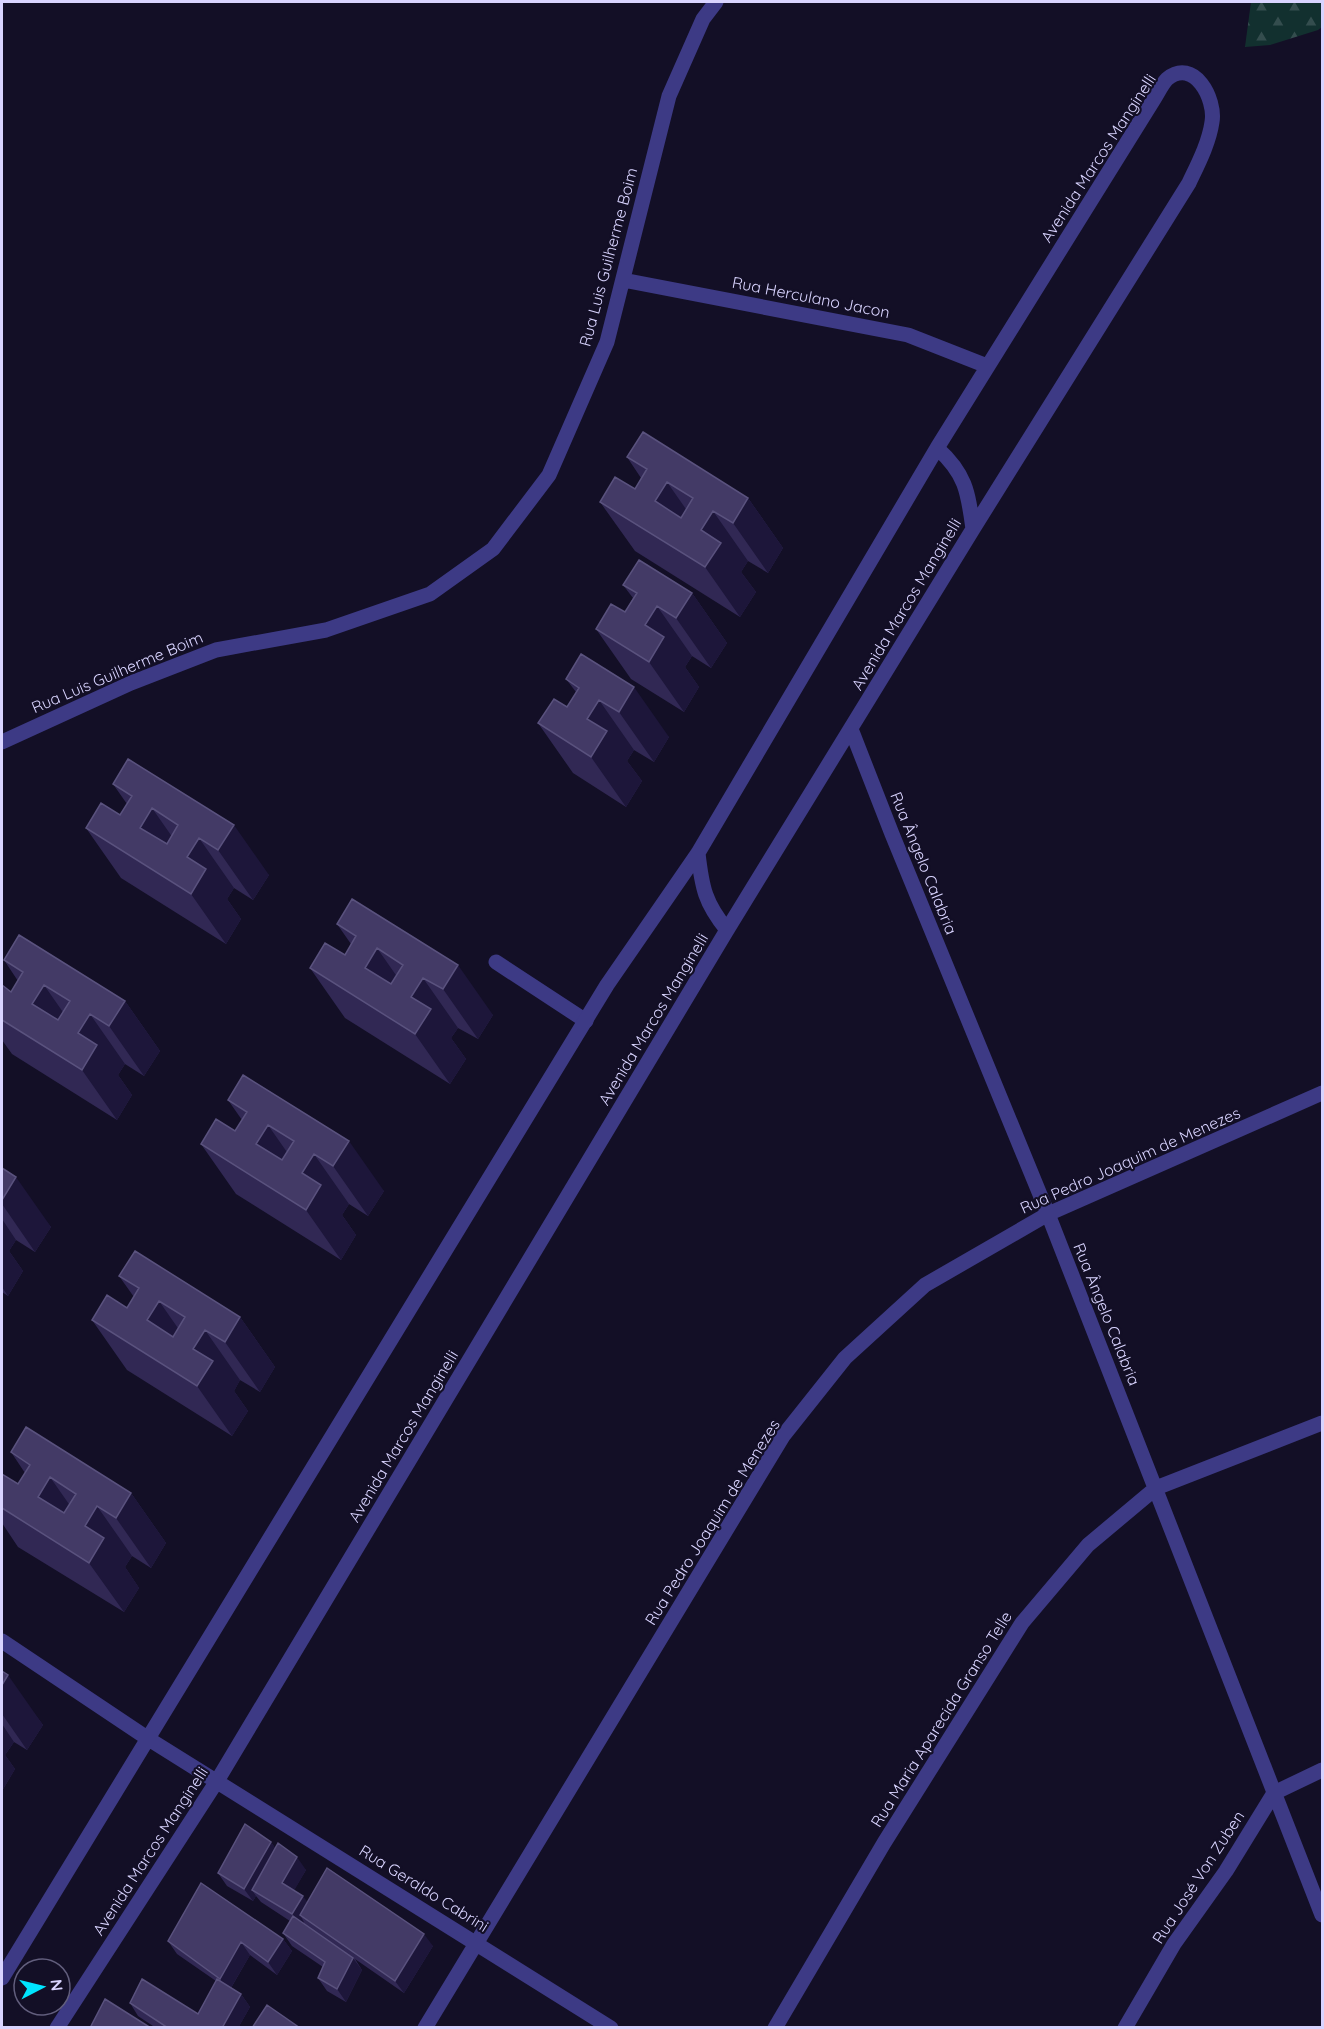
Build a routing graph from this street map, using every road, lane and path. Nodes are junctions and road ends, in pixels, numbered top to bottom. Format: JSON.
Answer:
{"nodes":[{"id":1,"x":716,"y":2,"type":"edge"},
{"id":2,"x":622,"y":279,"type":"junction"},
{"id":3,"x":987,"y":366,"type":"junction"},
{"id":4,"x":937,"y":448,"type":"junction"},
{"id":5,"x":973,"y":529,"type":"junction"},
{"id":6,"x":851,"y":729,"type":"junction"},
{"id":7,"x":2,"y":742,"type":"edge"},
{"id":8,"x":698,"y":853,"type":"junction"},
{"id":9,"x":727,"y":930,"type":"junction"},
{"id":10,"x":496,"y":962,"type":"dead end"},
{"id":11,"x":586,"y":1021,"type":"junction"},
{"id":12,"x":1323,"y":1093,"type":"edge"},
{"id":13,"x":1048,"y":1214,"type":"junction"},
{"id":14,"x":1323,"y":1423,"type":"edge"},
{"id":15,"x":1156,"y":1488,"type":"junction"},
{"id":16,"x":2,"y":1641,"type":"edge"},
{"id":17,"x":147,"y":1738,"type":"junction"},
{"id":18,"x":1323,"y":1770,"type":"edge"},
{"id":19,"x":217,"y":1781,"type":"junction"},
{"id":20,"x":1274,"y":1793,"type":"junction"},
{"id":21,"x":1323,"y":1915,"type":"edge"},
{"id":22,"x":478,"y":1943,"type":"junction"},
{"id":23,"x":2,"y":1978,"type":"edge"},
{"id":24,"x":57,"y":2028,"type":"edge"},
{"id":25,"x":425,"y":2028,"type":"edge"},
{"id":26,"x":611,"y":2028,"type":"edge"},
{"id":27,"x":775,"y":2028,"type":"edge"},
{"id":28,"x":1125,"y":2028,"type":"edge"}],
"edges":[{"from":1,"to":2,"type":"street","name":"Rua Luis Guilherme Boim"},
{"from":2,"to":3,"type":"street","name":"Rua Herculano Jacon"},
{"from":2,"to":7,"type":"street","name":"Rua Luis Guilherme Boim"},
{"from":3,"to":4,"type":"street","name":"Avenida Marcos Manginelli"},
{"from":3,"to":5,"type":"street","name":"Avenida Marcos Manginelli"},
{"from":4,"to":5,"type":"street"},
{"from":4,"to":8,"type":"street","name":"Avenida Marcos Manginelli"},
{"from":5,"to":6,"type":"street","name":"Avenida Marcos Manginelli"},
{"from":6,"to":9,"type":"street","name":"Avenida Marcos Manginelli"},
{"from":6,"to":13,"type":"street","name":"Rua Ângelo Calabria"},
{"from":8,"to":9,"type":"street"},
{"from":8,"to":11,"type":"street","name":"Avenida Marcos Manginelli"},
{"from":9,"to":19,"type":"street","name":"Avenida Marcos Manginelli"},
{"from":10,"to":11,"type":"street"},
{"from":11,"to":17,"type":"street","name":"Avenida Marcos Manginelli"},
{"from":12,"to":13,"type":"street","name":"Rua Pedro Joaquim de Menezes"},
{"from":13,"to":15,"type":"street","name":"Rua Ângelo Calabria"},
{"from":13,"to":22,"type":"street","name":"Rua Pedro Joaquim de Menezes"},
{"from":14,"to":15,"type":"street","name":"Rua Maria Aparecida Granso Telle"},
{"from":15,"to":20,"type":"street","name":"Rua Ângelo Calabria"},
{"from":15,"to":27,"type":"street","name":"Rua Maria Aparecida Granso Telle"},
{"from":16,"to":17,"type":"street","name":"Rua Geraldo Cabrini"},
{"from":17,"to":19,"type":"street","name":"Rua Geraldo Cabrini"},
{"from":17,"to":23,"type":"street","name":"Avenida Marcos Manginelli"},
{"from":18,"to":20,"type":"street"},
{"from":19,"to":22,"type":"street","name":"Rua Geraldo Cabrini"},
{"from":19,"to":24,"type":"street","name":"Avenida Marcos Manginelli"},
{"from":20,"to":21,"type":"street","name":"Rua Ângelo Calabria"},
{"from":20,"to":28,"type":"street","name":"Rua José Von Zuben"},
{"from":22,"to":25,"type":"street","name":"Rua Pedro Joaquim de Menezes"},
{"from":22,"to":26,"type":"street","name":"Rua Geraldo Cabrini"}]}
